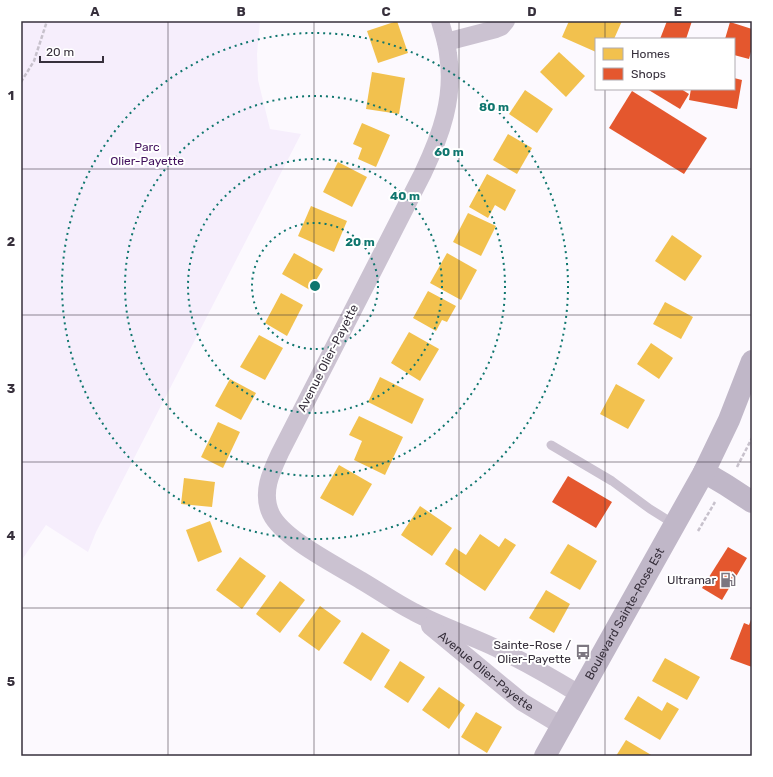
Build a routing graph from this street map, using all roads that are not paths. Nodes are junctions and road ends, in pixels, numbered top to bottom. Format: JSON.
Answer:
{"nodes":[{"id":1,"x":440,"y":21,"type":"edge"},
{"id":2,"x":506,"y":21,"type":"edge"},
{"id":3,"x":446,"y":42,"type":"junction"},
{"id":4,"x":752,"y":361,"type":"edge"},
{"id":5,"x":551,"y":445,"type":"dead end"},
{"id":6,"x":704,"y":472,"type":"junction"},
{"id":7,"x":752,"y":502,"type":"edge"},
{"id":8,"x":676,"y":525,"type":"junction"},
{"id":9,"x":414,"y":612,"type":"junction"},
{"id":10,"x":579,"y":694,"type":"junction"},
{"id":11,"x":562,"y":726,"type":"junction"},
{"id":12,"x":545,"y":756,"type":"edge"}],
"edges":[{"from":1,"to":3,"type":"street","name":"Avenue Olier-Payette"},
{"from":2,"to":3,"type":"street"},
{"from":3,"to":9,"type":"street","name":"Avenue Olier-Payette"},
{"from":4,"to":6,"type":"street","name":"Boulevard Sainte-Rose Est"},
{"from":5,"to":8,"type":"lane"},
{"from":6,"to":7,"type":"street"},
{"from":6,"to":8,"type":"street","name":"Boulevard Sainte-Rose Est"},
{"from":8,"to":10,"type":"street","name":"Boulevard Sainte-Rose Est"},
{"from":9,"to":10,"type":"street","name":"Avenue Olier-Payette"},
{"from":9,"to":11,"type":"street","name":"Avenue Olier-Payette"},
{"from":10,"to":11,"type":"street","name":"Boulevard Sainte-Rose Est"},
{"from":11,"to":12,"type":"street","name":"Boulevard Sainte-Rose Est"}]}
